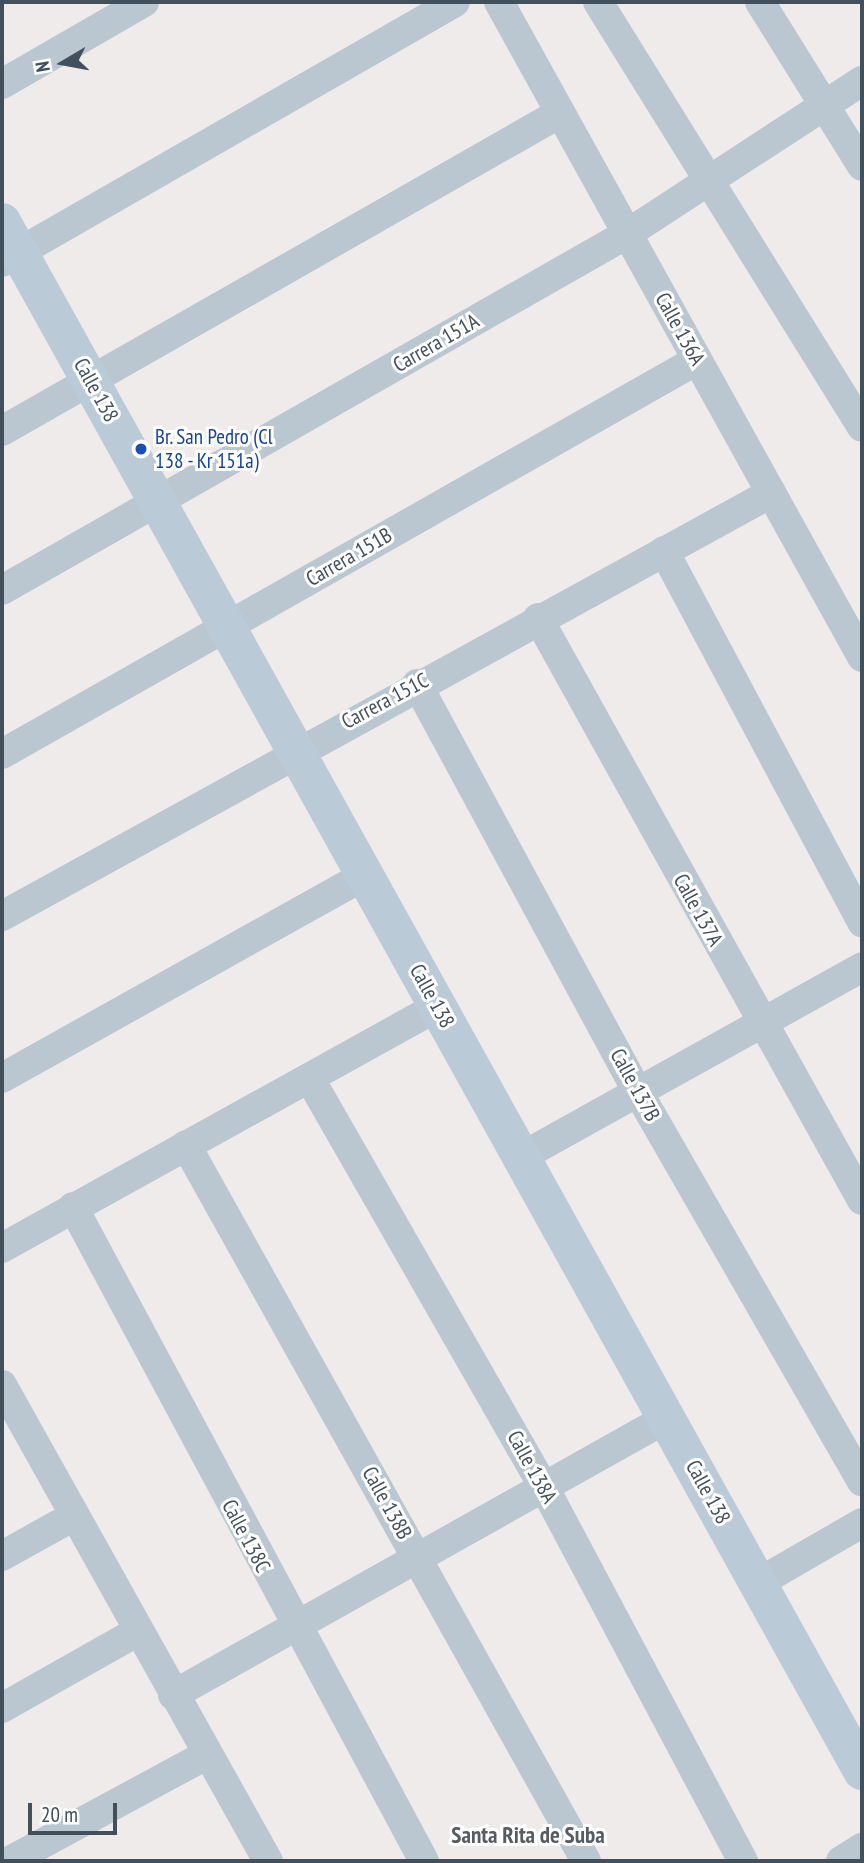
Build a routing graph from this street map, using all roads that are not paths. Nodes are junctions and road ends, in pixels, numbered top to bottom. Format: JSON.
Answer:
{"nodes":[{"id":1,"x":144,"y":2,"type":"edge"},
{"id":2,"x":455,"y":2,"type":"edge"},
{"id":3,"x":499,"y":2,"type":"edge"},
{"id":4,"x":598,"y":2,"type":"edge"},
{"id":5,"x":760,"y":2,"type":"edge"},
{"id":6,"x":862,"y":81,"type":"edge"},
{"id":7,"x":2,"y":85,"type":"edge"},
{"id":8,"x":824,"y":105,"type":"junction"},
{"id":9,"x":560,"y":113,"type":"junction"},
{"id":10,"x":862,"y":166,"type":"edge"},
{"id":11,"x":709,"y":181,"type":"junction"},
{"id":12,"x":627,"y":234,"type":"junction"},
{"id":13,"x":7,"y":245,"type":"edge"},
{"id":14,"x":697,"y":360,"type":"junction"},
{"id":15,"x":90,"y":381,"type":"junction"},
{"id":16,"x":862,"y":427,"type":"edge"},
{"id":17,"x":2,"y":432,"type":"edge"},
{"id":18,"x":771,"y":493,"type":"junction"},
{"id":19,"x":158,"y":501,"type":"junction"},
{"id":20,"x":664,"y":551,"type":"junction"},
{"id":21,"x":2,"y":590,"type":"edge"},
{"id":22,"x":538,"y":618,"type":"junction"},
{"id":23,"x":226,"y":626,"type":"junction"},
{"id":24,"x":862,"y":657,"type":"edge"},
{"id":25,"x":416,"y":684,"type":"junction"},
{"id":26,"x":295,"y":750,"type":"junction"},
{"id":27,"x":2,"y":754,"type":"edge"},
{"id":28,"x":365,"y":875,"type":"junction"},
{"id":29,"x":2,"y":916,"type":"edge"},
{"id":30,"x":862,"y":922,"type":"edge"},
{"id":31,"x":862,"y":967,"type":"edge"},
{"id":32,"x":438,"y":1006,"type":"junction"},
{"id":33,"x":760,"y":1024,"type":"junction"},
{"id":34,"x":2,"y":1078,"type":"edge"},
{"id":35,"x":310,"y":1079,"type":"junction"},
{"id":36,"x":638,"y":1092,"type":"junction"},
{"id":37,"x":186,"y":1145,"type":"junction"},
{"id":38,"x":521,"y":1157,"type":"junction"},
{"id":39,"x":862,"y":1200,"type":"edge"},
{"id":40,"x":73,"y":1207,"type":"junction"},
{"id":41,"x":2,"y":1248,"type":"edge"},
{"id":42,"x":3,"y":1390,"type":"edge"},
{"id":43,"x":667,"y":1418,"type":"junction"},
{"id":44,"x":862,"y":1481,"type":"edge"},
{"id":45,"x":544,"y":1487,"type":"junction"},
{"id":46,"x":74,"y":1516,"type":"junction"},
{"id":47,"x":862,"y":1523,"type":"edge"},
{"id":48,"x":2,"y":1556,"type":"edge"},
{"id":49,"x":418,"y":1558,"type":"junction"},
{"id":50,"x":758,"y":1583,"type":"junction"},
{"id":51,"x":294,"y":1628,"type":"junction"},
{"id":52,"x":138,"y":1631,"type":"junction"},
{"id":53,"x":173,"y":1695,"type":"junction"},
{"id":54,"x":2,"y":1708,"type":"edge"},
{"id":55,"x":206,"y":1755,"type":"junction"},
{"id":56,"x":862,"y":1771,"type":"edge"},
{"id":57,"x":862,"y":1848,"type":"edge"},
{"id":58,"x":10,"y":1861,"type":"edge"},
{"id":59,"x":268,"y":1861,"type":"edge"},
{"id":60,"x":424,"y":1861,"type":"edge"},
{"id":61,"x":586,"y":1861,"type":"edge"},
{"id":62,"x":743,"y":1861,"type":"edge"},
{"id":63,"x":841,"y":1861,"type":"edge"}],
"edges":[{"from":1,"to":7,"type":"street"},
{"from":2,"to":13,"type":"street"},
{"from":3,"to":9,"type":"street","name":"Calle 136A"},
{"from":4,"to":11,"type":"street"},
{"from":5,"to":8,"type":"street"},
{"from":6,"to":8,"type":"street","name":"Carrera 151A"},
{"from":8,"to":10,"type":"street"},
{"from":8,"to":11,"type":"street","name":"Carrera 151A"},
{"from":9,"to":12,"type":"street","name":"Calle 136A"},
{"from":9,"to":15,"type":"street"},
{"from":11,"to":12,"type":"street","name":"Carrera 151A"},
{"from":11,"to":16,"type":"street"},
{"from":12,"to":14,"type":"street","name":"Calle 136A"},
{"from":12,"to":19,"type":"street","name":"Carrera 151A"},
{"from":13,"to":15,"type":"main road","name":"Calle 138"},
{"from":14,"to":18,"type":"street","name":"Calle 136A"},
{"from":14,"to":23,"type":"street","name":"Carrera 151B"},
{"from":15,"to":17,"type":"street"},
{"from":15,"to":19,"type":"main road","name":"Calle 138"},
{"from":18,"to":20,"type":"street","name":"Carrera 151C"},
{"from":18,"to":24,"type":"street","name":"Calle 136A"},
{"from":19,"to":21,"type":"street","name":"Carrera 151A"},
{"from":19,"to":23,"type":"main road","name":"Calle 138"},
{"from":20,"to":22,"type":"street","name":"Carrera 151C"},
{"from":20,"to":30,"type":"street"},
{"from":22,"to":25,"type":"street","name":"Carrera 151C"},
{"from":22,"to":33,"type":"street","name":"Calle 137A"},
{"from":23,"to":26,"type":"main road","name":"Calle 138"},
{"from":23,"to":27,"type":"street","name":"Carrera 151B"},
{"from":25,"to":26,"type":"street","name":"Carrera 151C"},
{"from":25,"to":36,"type":"street","name":"Calle 137B"},
{"from":26,"to":28,"type":"main road","name":"Calle 138"},
{"from":26,"to":29,"type":"street","name":"Carrera 151C"},
{"from":28,"to":32,"type":"main road","name":"Calle 138"},
{"from":28,"to":34,"type":"street"},
{"from":31,"to":33,"type":"street"},
{"from":32,"to":35,"type":"street"},
{"from":32,"to":38,"type":"main road","name":"Calle 138"},
{"from":33,"to":36,"type":"street"},
{"from":33,"to":39,"type":"street","name":"Calle 137A"},
{"from":35,"to":37,"type":"street"},
{"from":35,"to":45,"type":"street","name":"Calle 138A"},
{"from":36,"to":38,"type":"street"},
{"from":36,"to":44,"type":"street","name":"Calle 137B"},
{"from":37,"to":40,"type":"street"},
{"from":37,"to":49,"type":"street","name":"Calle 138B"},
{"from":38,"to":43,"type":"main road","name":"Calle 138"},
{"from":40,"to":41,"type":"street"},
{"from":40,"to":51,"type":"street","name":"Calle 138C"},
{"from":42,"to":46,"type":"street"},
{"from":43,"to":45,"type":"street"},
{"from":43,"to":50,"type":"main road","name":"Calle 138"},
{"from":45,"to":49,"type":"street"},
{"from":45,"to":62,"type":"street","name":"Calle 138A"},
{"from":46,"to":48,"type":"street"},
{"from":46,"to":52,"type":"street"},
{"from":47,"to":50,"type":"street"},
{"from":49,"to":51,"type":"street"},
{"from":49,"to":61,"type":"street","name":"Calle 138B"},
{"from":50,"to":56,"type":"main road","name":"Calle 138"},
{"from":51,"to":53,"type":"street"},
{"from":51,"to":60,"type":"street","name":"Calle 138C"},
{"from":52,"to":53,"type":"street"},
{"from":52,"to":54,"type":"street"},
{"from":53,"to":55,"type":"street"},
{"from":55,"to":58,"type":"street"},
{"from":55,"to":59,"type":"street"},
{"from":57,"to":63,"type":"street"}]}
